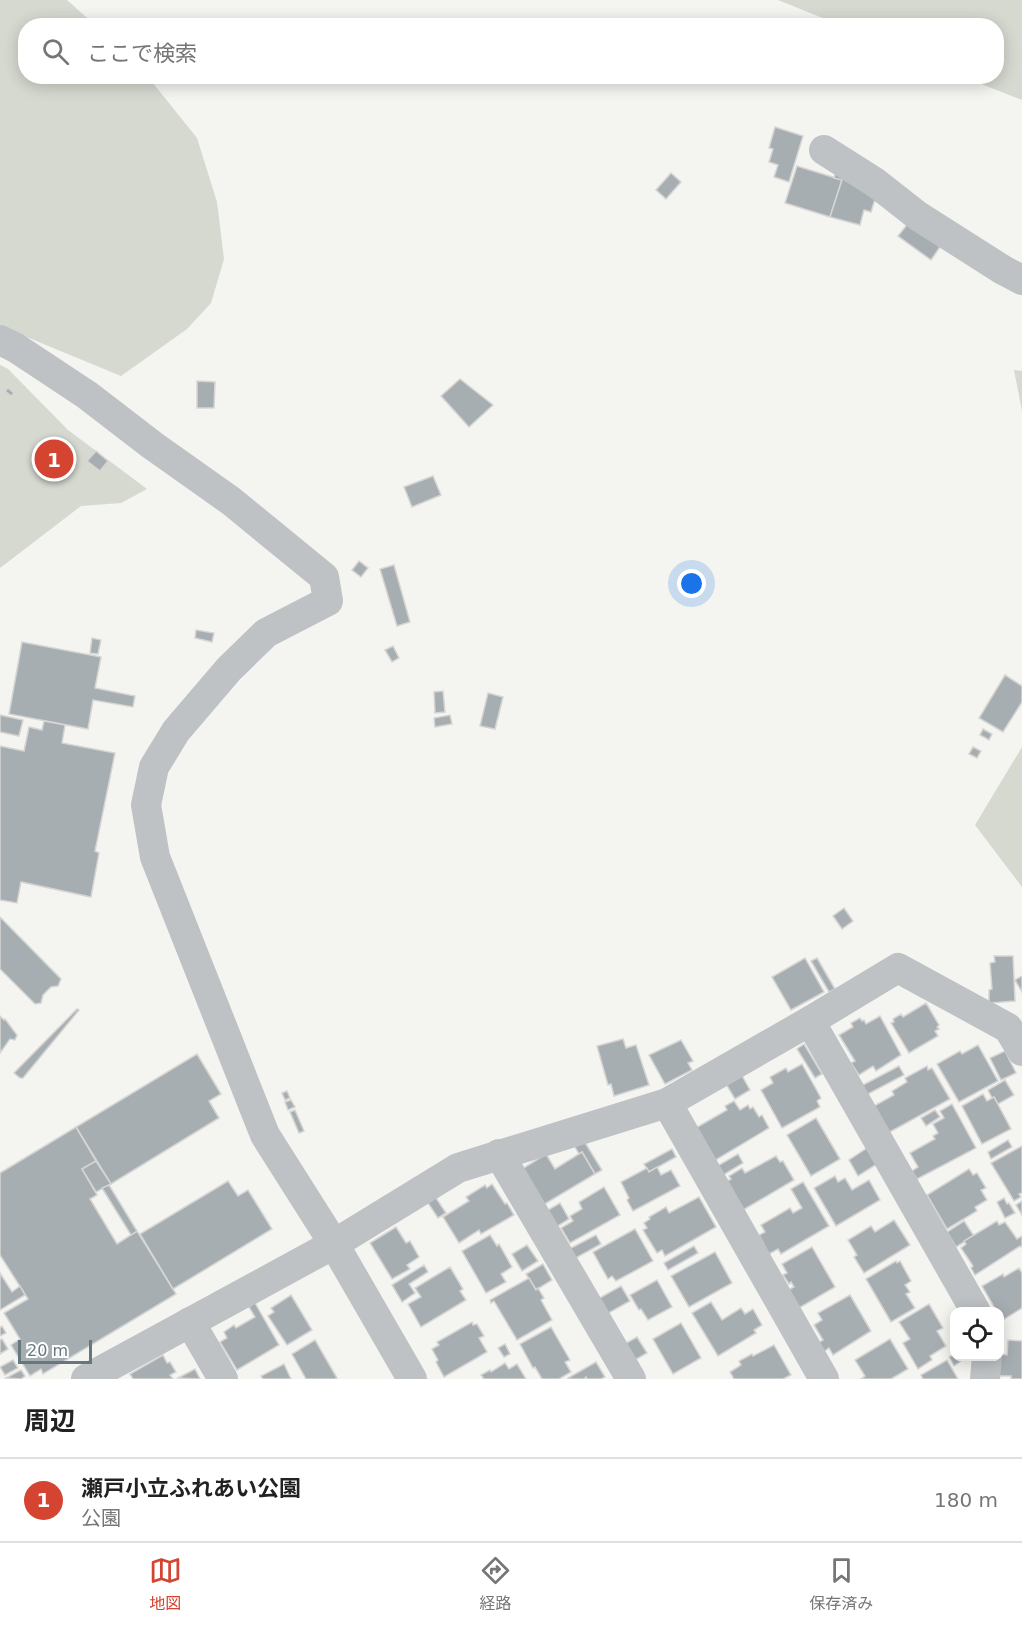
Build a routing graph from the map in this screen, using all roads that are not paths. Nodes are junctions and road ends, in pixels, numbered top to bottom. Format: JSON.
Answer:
{"nodes":[{"id":1,"x":824,"y":150,"type":"dead end"},
{"id":2,"x":1022,"y":280,"type":"edge"},
{"id":3,"x":0,"y":340,"type":"edge"},
{"id":4,"x":810,"y":1021,"type":"junction"},
{"id":5,"x":1022,"y":1051,"type":"edge"},
{"id":6,"x":667,"y":1103,"type":"junction"},
{"id":7,"x":500,"y":1154,"type":"junction"},
{"id":8,"x":334,"y":1244,"type":"junction"},
{"id":9,"x":974,"y":1307,"type":"edge"},
{"id":10,"x":190,"y":1322,"type":"junction"},
{"id":11,"x":987,"y":1361,"type":"edge"},
{"id":12,"x":86,"y":1379,"type":"edge"},
{"id":13,"x":223,"y":1379,"type":"edge"},
{"id":14,"x":412,"y":1379,"type":"edge"},
{"id":15,"x":631,"y":1379,"type":"edge"},
{"id":16,"x":824,"y":1379,"type":"edge"},
{"id":17,"x":985,"y":1379,"type":"edge"}],
"edges":[{"from":1,"to":2,"type":"street"},
{"from":3,"to":8,"type":"street"},
{"from":4,"to":5,"type":"street"},
{"from":4,"to":6,"type":"street"},
{"from":4,"to":9,"type":"street"},
{"from":6,"to":7,"type":"street"},
{"from":6,"to":16,"type":"street"},
{"from":7,"to":8,"type":"street"},
{"from":7,"to":15,"type":"street"},
{"from":8,"to":10,"type":"street"},
{"from":8,"to":14,"type":"street"},
{"from":10,"to":12,"type":"street"},
{"from":10,"to":13,"type":"street"},
{"from":11,"to":17,"type":"street"}]}
